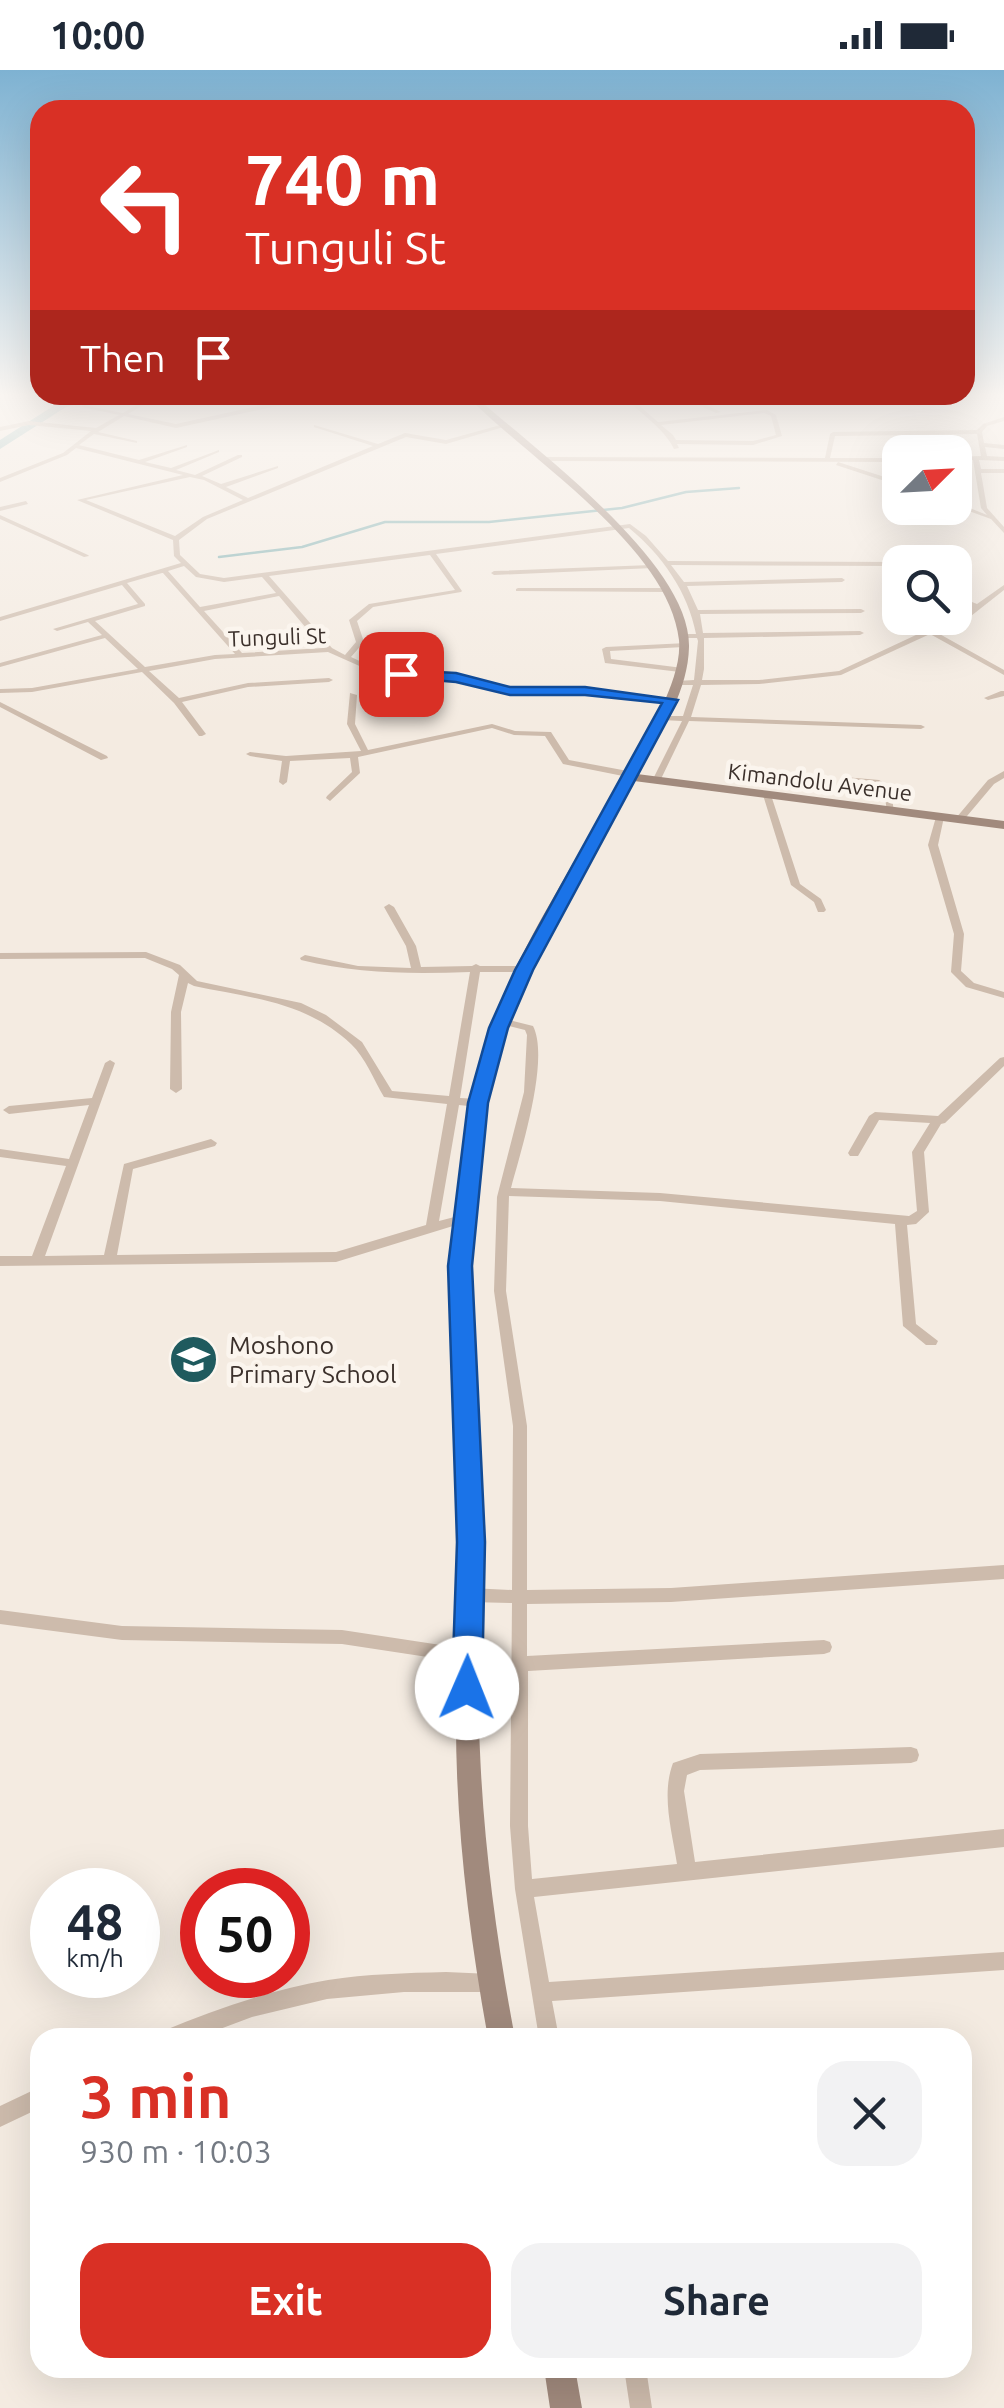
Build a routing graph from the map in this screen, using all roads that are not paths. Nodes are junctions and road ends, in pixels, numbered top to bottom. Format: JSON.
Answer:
{"nodes":[{"id":1,"x":85,"y":502,"type":"edge"},
{"id":2,"x":239,"y":502,"type":"edge"},
{"id":3,"x":589,"y":502,"type":"edge"},
{"id":4,"x":982,"y":502,"type":"edge"},
{"id":5,"x":26,"y":503,"type":"dead end"},
{"id":6,"x":0,"y":509,"type":"edge"},
{"id":7,"x":972,"y":511,"type":"edge"},
{"id":8,"x":604,"y":516,"type":"junction"},
{"id":9,"x":0,"y":517,"type":"edge"},
{"id":10,"x":989,"y":518,"type":"junction"},
{"id":11,"x":1002,"y":529,"type":"edge"},
{"id":12,"x":176,"y":538,"type":"junction"},
{"id":13,"x":431,"y":551,"type":"junction"},
{"id":14,"x":86,"y":556,"type":"dead end"},
{"id":15,"x":185,"y":564,"type":"junction"},
{"id":16,"x":882,"y":564,"type":"edge"},
{"id":17,"x":659,"y":565,"type":"junction"},
{"id":18,"x":165,"y":572,"type":"junction"},
{"id":19,"x":494,"y":572,"type":"dead end"},
{"id":20,"x":264,"y":576,"type":"junction"},
{"id":21,"x":842,"y":580,"type":"dead end"},
{"id":22,"x":125,"y":585,"type":"junction"},
{"id":23,"x":676,"y":587,"type":"junction"},
{"id":24,"x":1004,"y":587,"type":"edge"},
{"id":25,"x":518,"y":590,"type":"dead end"},
{"id":26,"x":281,"y":594,"type":"junction"},
{"id":27,"x":972,"y":604,"type":"edge"},
{"id":28,"x":977,"y":607,"type":"junction"},
{"id":29,"x":202,"y":609,"type":"junction"},
{"id":30,"x":861,"y":610,"type":"dead end"},
{"id":31,"x":972,"y":610,"type":"edge"},
{"id":32,"x":696,"y":612,"type":"junction"},
{"id":33,"x":2,"y":617,"type":"edge"},
{"id":34,"x":92,"y":620,"type":"junction"},
{"id":35,"x":57,"y":629,"type":"dead end"},
{"id":36,"x":860,"y":632,"type":"dead end"},
{"id":37,"x":924,"y":635,"type":"edge"},
{"id":38,"x":936,"y":635,"type":"edge"},
{"id":39,"x":106,"y":636,"type":"junction"},
{"id":40,"x":690,"y":639,"type":"junction"},
{"id":41,"x":329,"y":650,"type":"junction"},
{"id":42,"x":240,"y":654,"type":"junction"},
{"id":43,"x":348,"y":656,"type":"junction"},
{"id":44,"x":0,"y":664,"type":"edge"},
{"id":45,"x":142,"y":671,"type":"junction"},
{"id":46,"x":1004,"y":673,"type":"edge"},
{"id":47,"x":329,"y":680,"type":"dead end"},
{"id":48,"x":676,"y":684,"type":"junction"},
{"id":49,"x":700,"y":684,"type":"junction"},
{"id":50,"x":0,"y":690,"type":"edge"},
{"id":51,"x":26,"y":690,"type":"junction"},
{"id":52,"x":353,"y":694,"type":"dead end"},
{"id":53,"x":1004,"y":694,"type":"edge"},
{"id":54,"x":988,"y":698,"type":"dead end"},
{"id":55,"x":177,"y":701,"type":"junction"},
{"id":56,"x":0,"y":703,"type":"edge"},
{"id":57,"x":662,"y":718,"type":"junction"},
{"id":58,"x":688,"y":721,"type":"junction"},
{"id":59,"x":921,"y":727,"type":"dead end"},
{"id":60,"x":202,"y":734,"type":"dead end"},
{"id":61,"x":366,"y":753,"type":"junction"},
{"id":62,"x":250,"y":754,"type":"dead end"},
{"id":63,"x":354,"y":755,"type":"junction"},
{"id":64,"x":104,"y":758,"type":"dead end"},
{"id":65,"x":286,"y":759,"type":"junction"},
{"id":66,"x":1004,"y":774,"type":"edge"},
{"id":67,"x":632,"y":776,"type":"junction"},
{"id":68,"x":844,"y":780,"type":"dead end"},
{"id":69,"x":656,"y":781,"type":"junction"},
{"id":70,"x":282,"y":782,"type":"dead end"},
{"id":71,"x":991,"y":782,"type":"junction"},
{"id":72,"x":1004,"y":784,"type":"edge"},
{"id":73,"x":767,"y":795,"type":"junction"},
{"id":74,"x":330,"y":798,"type":"dead end"},
{"id":75,"x":890,"y":812,"type":"junction"},
{"id":76,"x":940,"y":817,"type":"junction"},
{"id":77,"x":958,"y":820,"type":"junction"},
{"id":78,"x":1004,"y":825,"type":"edge"},
{"id":79,"x":389,"y":908,"type":"dead end"},
{"id":80,"x":821,"y":910,"type":"dead end"},
{"id":81,"x":0,"y":956,"type":"edge"},
{"id":82,"x":305,"y":958,"type":"dead end"},
{"id":83,"x":476,"y":967,"type":"junction"},
{"id":84,"x":417,"y":970,"type":"junction"},
{"id":85,"x":524,"y":970,"type":"junction"},
{"id":86,"x":184,"y":976,"type":"junction"},
{"id":87,"x":1004,"y":995,"type":"edge"},
{"id":88,"x":502,"y":1020,"type":"junction"},
{"id":89,"x":1004,"y":1060,"type":"edge"},
{"id":90,"x":110,"y":1062,"type":"dead end"},
{"id":91,"x":176,"y":1089,"type":"dead end"},
{"id":92,"x":96,"y":1101,"type":"junction"},
{"id":93,"x":451,"y":1101,"type":"junction"},
{"id":94,"x":478,"y":1103,"type":"junction"},
{"id":95,"x":9,"y":1110,"type":"dead end"},
{"id":96,"x":937,"y":1121,"type":"junction"},
{"id":97,"x":211,"y":1143,"type":"dead end"},
{"id":98,"x":854,"y":1152,"type":"dead end"},
{"id":99,"x":0,"y":1153,"type":"edge"},
{"id":100,"x":72,"y":1163,"type":"junction"},
{"id":101,"x":504,"y":1192,"type":"junction"},
{"id":102,"x":462,"y":1218,"type":"junction"},
{"id":103,"x":901,"y":1223,"type":"junction"},
{"id":104,"x":432,"y":1228,"type":"junction"},
{"id":105,"x":0,"y":1261,"type":"edge"},
{"id":106,"x":37,"y":1261,"type":"junction"},
{"id":107,"x":109,"y":1261,"type":"junction"},
{"id":108,"x":931,"y":1341,"type":"dead end"},
{"id":109,"x":1004,"y":1572,"type":"edge"},
{"id":110,"x":470,"y":1595,"type":"junction"},
{"id":111,"x":522,"y":1598,"type":"junction"},
{"id":112,"x":0,"y":1617,"type":"edge"},
{"id":113,"x":824,"y":1647,"type":"dead end"},
{"id":114,"x":467,"y":1656,"type":"junction"},
{"id":115,"x":519,"y":1664,"type":"junction"},
{"id":116,"x":911,"y":1755,"type":"dead end"},
{"id":117,"x":1004,"y":1838,"type":"edge"},
{"id":118,"x":688,"y":1868,"type":"junction"},
{"id":119,"x":524,"y":1889,"type":"junction"},
{"id":120,"x":1004,"y":1960,"type":"edge"},
{"id":121,"x":491,"y":1983,"type":"junction"},
{"id":122,"x":541,"y":1992,"type":"junction"},
{"id":123,"x":194,"y":2028,"type":"edge"},
{"id":124,"x":500,"y":2028,"type":"edge"},
{"id":125,"x":547,"y":2028,"type":"edge"},
{"id":126,"x":30,"y":2102,"type":"edge"},
{"id":127,"x":0,"y":2117,"type":"edge"},
{"id":128,"x":562,"y":2378,"type":"edge"},
{"id":129,"x":637,"y":2378,"type":"edge"},
{"id":130,"x":566,"y":2408,"type":"edge"},
{"id":131,"x":641,"y":2408,"type":"edge"}],
"edges":[{"from":1,"to":12,"type":"street"},
{"from":2,"to":12,"type":"street"},
{"from":3,"to":8,"type":"main road"},
{"from":4,"to":10,"type":"street"},
{"from":5,"to":6,"type":"street"},
{"from":7,"to":10,"type":"street"},
{"from":8,"to":13,"type":"street"},
{"from":8,"to":17,"type":"main road"},
{"from":9,"to":14,"type":"street"},
{"from":10,"to":11,"type":"street"},
{"from":12,"to":15,"type":"street"},
{"from":13,"to":20,"type":"street"},
{"from":13,"to":43,"type":"street"},
{"from":15,"to":18,"type":"street"},
{"from":15,"to":20,"type":"street"},
{"from":16,"to":17,"type":"street"},
{"from":17,"to":19,"type":"street"},
{"from":17,"to":23,"type":"main road"},
{"from":18,"to":22,"type":"street"},
{"from":18,"to":29,"type":"street"},
{"from":20,"to":26,"type":"street"},
{"from":21,"to":23,"type":"street"},
{"from":22,"to":33,"type":"street"},
{"from":22,"to":34,"type":"street"},
{"from":23,"to":25,"type":"street"},
{"from":23,"to":32,"type":"street"},
{"from":23,"to":40,"type":"main road"},
{"from":24,"to":28,"type":"street"},
{"from":26,"to":29,"type":"street"},
{"from":26,"to":41,"type":"street"},
{"from":27,"to":28,"type":"street"},
{"from":28,"to":31,"type":"street"},
{"from":29,"to":42,"type":"street"},
{"from":30,"to":32,"type":"street"},
{"from":32,"to":40,"type":"street"},
{"from":34,"to":35,"type":"street"},
{"from":34,"to":39,"type":"street"},
{"from":36,"to":40,"type":"street"},
{"from":37,"to":49,"type":"street"},
{"from":38,"to":46,"type":"street"},
{"from":39,"to":44,"type":"street"},
{"from":39,"to":45,"type":"street"},
{"from":40,"to":48,"type":"main road"},
{"from":40,"to":48,"type":"street"},
{"from":40,"to":49,"type":"street"},
{"from":41,"to":42,"type":"street","name":"Tunguli St"},
{"from":41,"to":43,"type":"street","name":"Tunguli St"},
{"from":42,"to":45,"type":"street","name":"Tunguli St"},
{"from":43,"to":48,"type":"street","name":"Tunguli St"},
{"from":45,"to":51,"type":"street","name":"Tunguli St"},
{"from":45,"to":55,"type":"street"},
{"from":47,"to":55,"type":"street"},
{"from":48,"to":49,"type":"street"},
{"from":48,"to":57,"type":"main road"},
{"from":49,"to":58,"type":"street"},
{"from":50,"to":51,"type":"street","name":"Tunguli St"},
{"from":51,"to":56,"type":"street"},
{"from":52,"to":61,"type":"street"},
{"from":53,"to":54,"type":"street"},
{"from":55,"to":60,"type":"street"},
{"from":56,"to":64,"type":"street"},
{"from":57,"to":58,"type":"street"},
{"from":57,"to":67,"type":"main road"},
{"from":58,"to":59,"type":"street"},
{"from":58,"to":69,"type":"street"},
{"from":61,"to":63,"type":"street"},
{"from":61,"to":67,"type":"street"},
{"from":62,"to":65,"type":"street"},
{"from":63,"to":65,"type":"street"},
{"from":63,"to":74,"type":"street"},
{"from":65,"to":70,"type":"street"},
{"from":66,"to":71,"type":"street"},
{"from":67,"to":69,"type":"main road","name":"Kimandolu Avenue"},
{"from":67,"to":85,"type":"main road"},
{"from":68,"to":75,"type":"street"},
{"from":69,"to":73,"type":"main road","name":"Kimandolu Avenue"},
{"from":71,"to":72,"type":"street"},
{"from":71,"to":77,"type":"street"},
{"from":73,"to":75,"type":"main road","name":"Kimandolu Avenue"},
{"from":73,"to":80,"type":"street"},
{"from":75,"to":76,"type":"main road","name":"Kimandolu Avenue"},
{"from":76,"to":77,"type":"main road","name":"Kimandolu Avenue"},
{"from":76,"to":87,"type":"street"},
{"from":77,"to":78,"type":"main road","name":"Kimandolu Avenue"},
{"from":79,"to":84,"type":"street"},
{"from":81,"to":86,"type":"street"},
{"from":82,"to":84,"type":"street"},
{"from":83,"to":84,"type":"street"},
{"from":83,"to":85,"type":"street"},
{"from":83,"to":93,"type":"street"},
{"from":85,"to":88,"type":"main road"},
{"from":86,"to":91,"type":"street"},
{"from":86,"to":93,"type":"street"},
{"from":88,"to":94,"type":"main road"},
{"from":88,"to":101,"type":"street"},
{"from":89,"to":96,"type":"street"},
{"from":90,"to":92,"type":"street"},
{"from":92,"to":95,"type":"street"},
{"from":92,"to":100,"type":"street"},
{"from":93,"to":94,"type":"street"},
{"from":93,"to":104,"type":"street"},
{"from":94,"to":102,"type":"main road"},
{"from":96,"to":98,"type":"street"},
{"from":96,"to":103,"type":"street"},
{"from":97,"to":107,"type":"street"},
{"from":99,"to":100,"type":"street"},
{"from":100,"to":106,"type":"street"},
{"from":101,"to":103,"type":"street"},
{"from":101,"to":111,"type":"street"},
{"from":102,"to":104,"type":"street"},
{"from":102,"to":110,"type":"main road"},
{"from":103,"to":108,"type":"street"},
{"from":104,"to":107,"type":"street"},
{"from":105,"to":106,"type":"street"},
{"from":106,"to":107,"type":"street"},
{"from":109,"to":111,"type":"street"},
{"from":110,"to":111,"type":"street"},
{"from":110,"to":114,"type":"main road"},
{"from":111,"to":115,"type":"street"},
{"from":112,"to":114,"type":"street"},
{"from":113,"to":115,"type":"street"},
{"from":114,"to":121,"type":"main road"},
{"from":115,"to":119,"type":"street"},
{"from":116,"to":118,"type":"street"},
{"from":117,"to":118,"type":"street"},
{"from":118,"to":119,"type":"street"},
{"from":119,"to":122,"type":"street"},
{"from":120,"to":122,"type":"street"},
{"from":121,"to":123,"type":"street"},
{"from":121,"to":124,"type":"main road"},
{"from":122,"to":125,"type":"street"},
{"from":126,"to":127,"type":"street"},
{"from":128,"to":130,"type":"main road"},
{"from":129,"to":131,"type":"street"}]}
